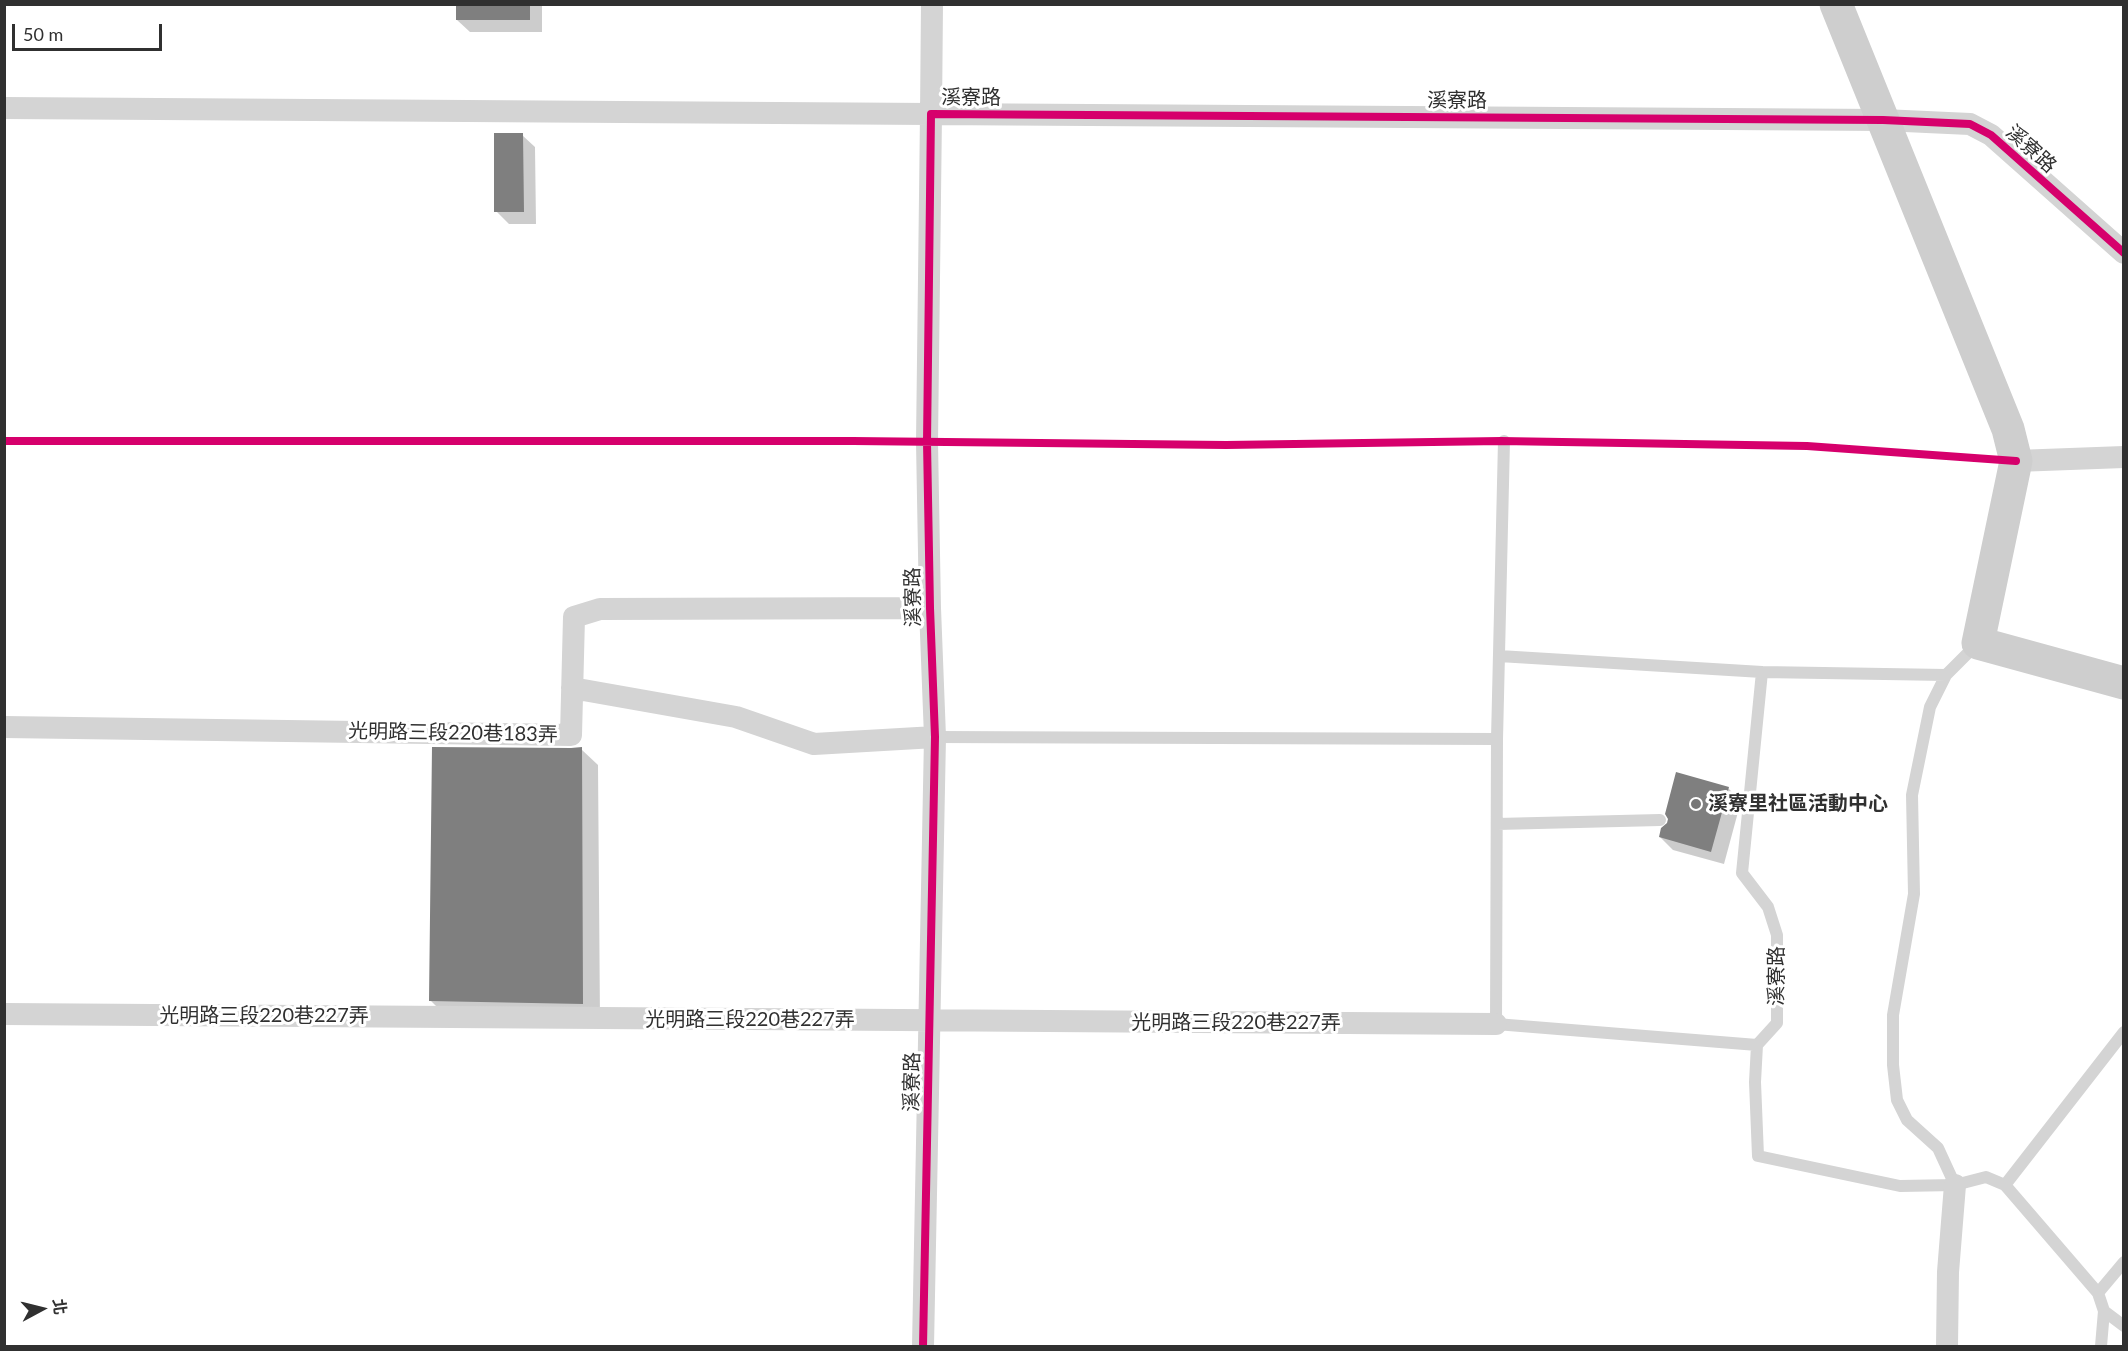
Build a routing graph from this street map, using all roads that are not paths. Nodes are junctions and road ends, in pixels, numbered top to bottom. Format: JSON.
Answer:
{"nodes":[{"id":1,"x":932,"y":4,"type":"edge"},
{"id":2,"x":1836,"y":4,"type":"edge"},
{"id":3,"x":4,"y":108,"type":"edge"},
{"id":4,"x":931,"y":114,"type":"junction"},
{"id":5,"x":1883,"y":120,"type":"junction"},
{"id":6,"x":2124,"y":253,"type":"edge"},
{"id":7,"x":1504,"y":441,"type":"dead end"},
{"id":8,"x":2124,"y":458,"type":"edge"},
{"id":9,"x":2016,"y":461,"type":"junction"},
{"id":10,"x":930,"y":608,"type":"junction"},
{"id":11,"x":1978,"y":643,"type":"junction"},
{"id":12,"x":1499,"y":656,"type":"junction"},
{"id":13,"x":1762,"y":672,"type":"junction"},
{"id":14,"x":1946,"y":675,"type":"junction"},
{"id":15,"x":2124,"y":683,"type":"edge"},
{"id":16,"x":572,"y":688,"type":"junction"},
{"id":17,"x":4,"y":727,"type":"edge"},
{"id":18,"x":935,"y":737,"type":"junction"},
{"id":19,"x":1497,"y":739,"type":"junction"},
{"id":20,"x":1660,"y":820,"type":"dead end"},
{"id":21,"x":1497,"y":824,"type":"junction"},
{"id":22,"x":4,"y":1014,"type":"edge"},
{"id":23,"x":929,"y":1021,"type":"junction"},
{"id":24,"x":1496,"y":1024,"type":"junction"},
{"id":25,"x":2124,"y":1032,"type":"edge"},
{"id":26,"x":1757,"y":1044,"type":"junction"},
{"id":27,"x":1955,"y":1185,"type":"junction"},
{"id":28,"x":2005,"y":1185,"type":"junction"},
{"id":29,"x":2124,"y":1262,"type":"edge"},
{"id":30,"x":2098,"y":1293,"type":"junction"},
{"id":31,"x":2104,"y":1311,"type":"junction"},
{"id":32,"x":2124,"y":1326,"type":"edge"},
{"id":33,"x":923,"y":1347,"type":"edge"},
{"id":34,"x":1947,"y":1347,"type":"edge"},
{"id":35,"x":2101,"y":1347,"type":"edge"}],
"edges":[{"from":1,"to":4,"type":"street"},
{"from":2,"to":5,"type":"street"},
{"from":3,"to":4,"type":"street"},
{"from":4,"to":5,"type":"street","name":"溪寮路"},
{"from":4,"to":10,"type":"street","name":"溪寮路"},
{"from":5,"to":6,"type":"street","name":"溪寮路"},
{"from":5,"to":9,"type":"street"},
{"from":7,"to":12,"type":"lane"},
{"from":8,"to":9,"type":"street"},
{"from":9,"to":11,"type":"street"},
{"from":10,"to":16,"type":"street","name":"光明路三段220巷183弄"},
{"from":10,"to":18,"type":"street","name":"溪寮路"},
{"from":11,"to":14,"type":"lane"},
{"from":11,"to":15,"type":"street"},
{"from":12,"to":13,"type":"lane"},
{"from":12,"to":19,"type":"lane"},
{"from":13,"to":14,"type":"lane"},
{"from":13,"to":26,"type":"lane","name":"溪寮路"},
{"from":14,"to":27,"type":"lane"},
{"from":16,"to":17,"type":"street","name":"光明路三段220巷183弄"},
{"from":16,"to":18,"type":"street"},
{"from":18,"to":19,"type":"lane"},
{"from":18,"to":23,"type":"street","name":"溪寮路"},
{"from":19,"to":21,"type":"lane"},
{"from":20,"to":21,"type":"lane"},
{"from":21,"to":24,"type":"lane"},
{"from":22,"to":23,"type":"street","name":"光明路三段220巷227弄"},
{"from":23,"to":24,"type":"street","name":"光明路三段220巷227弄"},
{"from":23,"to":33,"type":"street","name":"溪寮路"},
{"from":24,"to":26,"type":"lane"},
{"from":25,"to":28,"type":"lane"},
{"from":26,"to":27,"type":"lane"},
{"from":27,"to":28,"type":"lane"},
{"from":27,"to":34,"type":"street"},
{"from":28,"to":30,"type":"lane"},
{"from":29,"to":30,"type":"lane"},
{"from":30,"to":31,"type":"lane"},
{"from":31,"to":32,"type":"lane"},
{"from":31,"to":35,"type":"lane"}]}
